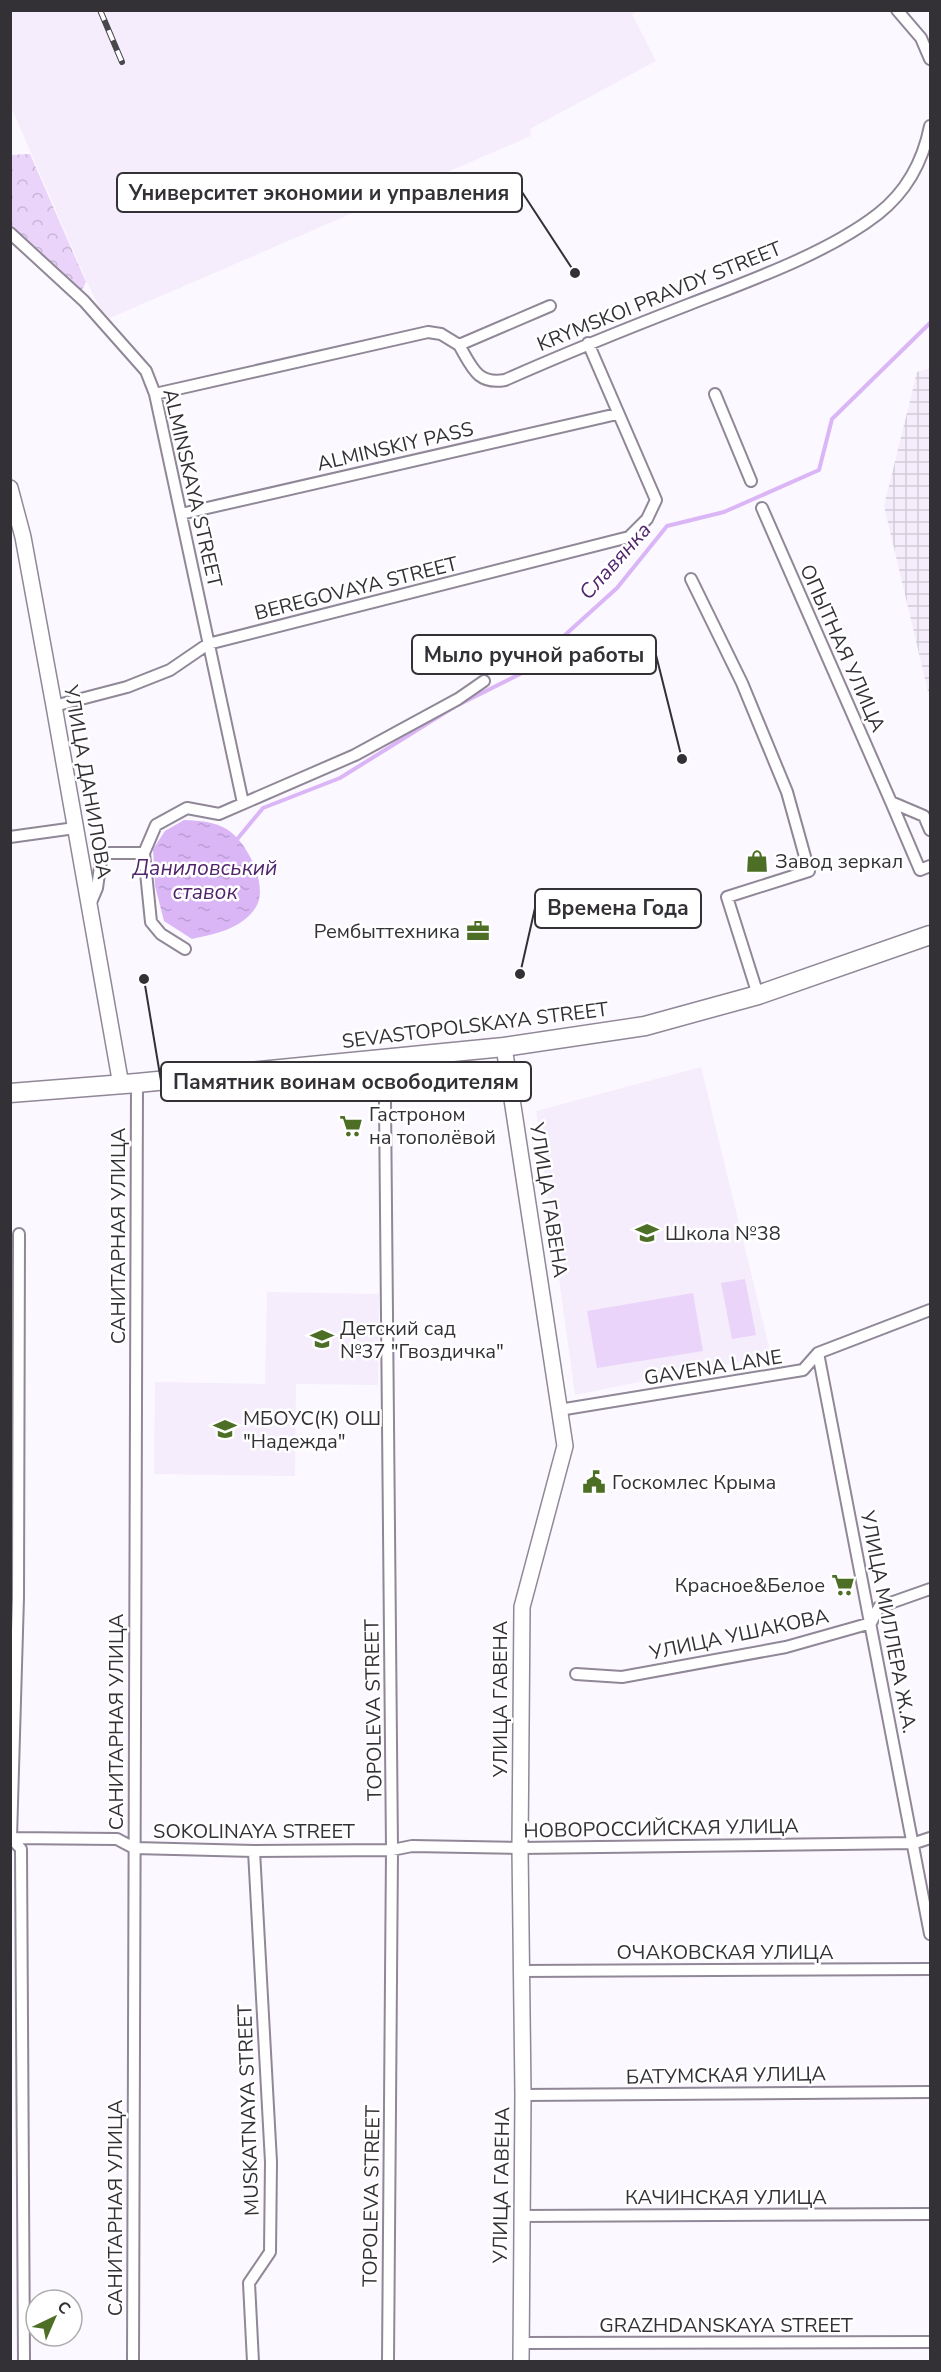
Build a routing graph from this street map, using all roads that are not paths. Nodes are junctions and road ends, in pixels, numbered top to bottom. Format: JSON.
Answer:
{"nodes":[{"id":1,"x":897,"y":10,"type":"edge"},
{"id":2,"x":930,"y":59,"type":"edge"},
{"id":3,"x":930,"y":135,"type":"edge"},
{"id":4,"x":10,"y":234,"type":"edge"},
{"id":5,"x":550,"y":306,"type":"dead end"},
{"id":6,"x":588,"y":343,"type":"junction"},
{"id":7,"x":459,"y":345,"type":"junction"},
{"id":8,"x":155,"y":394,"type":"junction"},
{"id":9,"x":715,"y":394,"type":"dead end"},
{"id":10,"x":617,"y":414,"type":"junction"},
{"id":11,"x":751,"y":481,"type":"dead end"},
{"id":12,"x":10,"y":488,"type":"edge"},
{"id":13,"x":762,"y":508,"type":"dead end"},
{"id":14,"x":181,"y":514,"type":"junction"},
{"id":15,"x":691,"y":579,"type":"dead end"},
{"id":16,"x":208,"y":644,"type":"junction"},
{"id":17,"x":484,"y":681,"type":"dead end"},
{"id":18,"x":54,"y":706,"type":"junction"},
{"id":19,"x":891,"y":802,"type":"junction"},
{"id":20,"x":243,"y":803,"type":"junction"},
{"id":21,"x":75,"y":828,"type":"junction"},
{"id":22,"x":930,"y":830,"type":"edge"},
{"id":23,"x":10,"y":837,"type":"edge"},
{"id":24,"x":144,"y":853,"type":"junction"},
{"id":25,"x":930,"y":866,"type":"edge"},
{"id":26,"x":89,"y":907,"type":"junction"},
{"id":27,"x":930,"y":935,"type":"edge"},
{"id":28,"x":185,"y":949,"type":"dead end"},
{"id":29,"x":758,"y":995,"type":"junction"},
{"id":30,"x":504,"y":1047,"type":"junction"},
{"id":31,"x":382,"y":1058,"type":"junction"},
{"id":32,"x":129,"y":1084,"type":"junction"},
{"id":33,"x":10,"y":1093,"type":"edge"},
{"id":34,"x":19,"y":1234,"type":"dead end"},
{"id":35,"x":930,"y":1310,"type":"edge"},
{"id":36,"x":818,"y":1353,"type":"junction"},
{"id":37,"x":559,"y":1410,"type":"junction"},
{"id":38,"x":930,"y":1589,"type":"edge"},
{"id":39,"x":871,"y":1623,"type":"junction"},
{"id":40,"x":576,"y":1674,"type":"dead end"},
{"id":41,"x":11,"y":1838,"type":"edge"},
{"id":42,"x":930,"y":1838,"type":"edge"},
{"id":43,"x":915,"y":1843,"type":"junction"},
{"id":44,"x":134,"y":1848,"type":"junction"},
{"id":45,"x":520,"y":1848,"type":"junction"},
{"id":46,"x":392,"y":1850,"type":"junction"},
{"id":47,"x":254,"y":1851,"type":"junction"},
{"id":48,"x":930,"y":1934,"type":"edge"},
{"id":49,"x":930,"y":1969,"type":"edge"},
{"id":50,"x":520,"y":1971,"type":"junction"},
{"id":51,"x":930,"y":2092,"type":"edge"},
{"id":52,"x":523,"y":2095,"type":"junction"},
{"id":53,"x":930,"y":2214,"type":"edge"},
{"id":54,"x":521,"y":2216,"type":"junction"},
{"id":55,"x":930,"y":2342,"type":"edge"},
{"id":56,"x":521,"y":2343,"type":"junction"},
{"id":57,"x":24,"y":2361,"type":"edge"},
{"id":58,"x":133,"y":2361,"type":"edge"},
{"id":59,"x":253,"y":2361,"type":"edge"},
{"id":60,"x":388,"y":2361,"type":"edge"},
{"id":61,"x":521,"y":2361,"type":"edge"}],
"edges":[{"from":1,"to":2,"type":"street"},
{"from":3,"to":6,"type":"street","name":"KRYMSKOI PRAVDY STREET"},
{"from":4,"to":8,"type":"street","name":"ALMINSKAYA STREET"},
{"from":5,"to":7,"type":"street","name":"KRYMSKOI PRAVDY STREET"},
{"from":6,"to":7,"type":"street","name":"KRYMSKOI PRAVDY STREET"},
{"from":6,"to":10,"type":"street"},
{"from":7,"to":8,"type":"street"},
{"from":8,"to":14,"type":"street","name":"ALMINSKAYA STREET"},
{"from":9,"to":11,"type":"street"},
{"from":10,"to":14,"type":"street","name":"ALMINSKIY PASS"},
{"from":10,"to":16,"type":"street","name":"BEREGOVAYA STREET"},
{"from":12,"to":18,"type":"street","name":"УЛИЦА ДАНИЛОВА"},
{"from":13,"to":19,"type":"street","name":"ОПЫТНАЯ УЛИЦА"},
{"from":14,"to":16,"type":"street","name":"ALMINSKAYA STREET"},
{"from":15,"to":29,"type":"street"},
{"from":16,"to":18,"type":"street","name":"BEREGOVAYA STREET"},
{"from":16,"to":20,"type":"street","name":"ALMINSKAYA STREET"},
{"from":17,"to":20,"type":"street"},
{"from":18,"to":21,"type":"street","name":"УЛИЦА ДАНИЛОВА"},
{"from":19,"to":22,"type":"street"},
{"from":19,"to":25,"type":"street","name":"ОПЫТНАЯ УЛИЦА"},
{"from":20,"to":24,"type":"street"},
{"from":21,"to":23,"type":"street"},
{"from":21,"to":26,"type":"street","name":"УЛИЦА ДАНИЛОВА"},
{"from":24,"to":26,"type":"street"},
{"from":24,"to":28,"type":"street"},
{"from":26,"to":32,"type":"street","name":"УЛИЦА ДАНИЛОВА"},
{"from":27,"to":29,"type":"main road","name":"SEVASTOPOLSKAYA STREET"},
{"from":29,"to":30,"type":"main road","name":"SEVASTOPOLSKAYA STREET"},
{"from":30,"to":31,"type":"main road","name":"SEVASTOPOLSKAYA STREET"},
{"from":30,"to":37,"type":"street","name":"УЛИЦА ГАВЕНА"},
{"from":31,"to":32,"type":"main road","name":"SEVASTOPOLSKAYA STREET"},
{"from":31,"to":46,"type":"street","name":"TOPOLEVA STREET"},
{"from":32,"to":33,"type":"main road","name":"SEVASTOPOLSKAYA STREET"},
{"from":32,"to":44,"type":"street","name":"САНИТАРНАЯ УЛИЦА"},
{"from":34,"to":41,"type":"street"},
{"from":35,"to":36,"type":"street","name":"GAVENA LANE"},
{"from":36,"to":37,"type":"street","name":"GAVENA LANE"},
{"from":36,"to":39,"type":"street","name":"УЛИЦА МИЛЛЕРА Ж.А."},
{"from":37,"to":45,"type":"street","name":"УЛИЦА ГАВЕНА"},
{"from":38,"to":39,"type":"street"},
{"from":39,"to":40,"type":"street","name":"УЛИЦА УШАКОВА"},
{"from":39,"to":43,"type":"street","name":"УЛИЦА МИЛЛЕРА Ж.А."},
{"from":41,"to":44,"type":"street","name":"SOKOLINAYA STREET"},
{"from":41,"to":57,"type":"street"},
{"from":42,"to":43,"type":"street","name":"НОВОРОССИЙСКАЯ УЛИЦА"},
{"from":43,"to":45,"type":"street","name":"НОВОРОССИЙСКАЯ УЛИЦА"},
{"from":43,"to":48,"type":"street","name":"УЛИЦА МИЛЛЕРА Ж.А."},
{"from":44,"to":47,"type":"street","name":"SOKOLINAYA STREET"},
{"from":44,"to":58,"type":"street","name":"САНИТАРНАЯ УЛИЦА"},
{"from":45,"to":46,"type":"street","name":"НОВОРОССИЙСКАЯ УЛИЦА"},
{"from":45,"to":50,"type":"street","name":"УЛИЦА ГАВЕНА"},
{"from":46,"to":47,"type":"street","name":"SOKOLINAYA STREET"},
{"from":46,"to":60,"type":"street","name":"TOPOLEVA STREET"},
{"from":47,"to":59,"type":"street","name":"MUSKATNAYA STREET"},
{"from":49,"to":50,"type":"street","name":"ОЧАКОВСКАЯ УЛИЦА"},
{"from":50,"to":52,"type":"street","name":"УЛИЦА ГАВЕНА"},
{"from":51,"to":52,"type":"street","name":"БАТУМСКАЯ УЛИЦА"},
{"from":52,"to":54,"type":"street","name":"УЛИЦА ГАВЕНА"},
{"from":53,"to":54,"type":"street","name":"КАЧИНСКАЯ УЛИЦА"},
{"from":54,"to":56,"type":"street","name":"УЛИЦА ГАВЕНА"},
{"from":55,"to":56,"type":"street","name":"GRAZHDANSKAYA STREET"},
{"from":56,"to":61,"type":"street","name":"УЛИЦА ГАВЕНА"}]}
